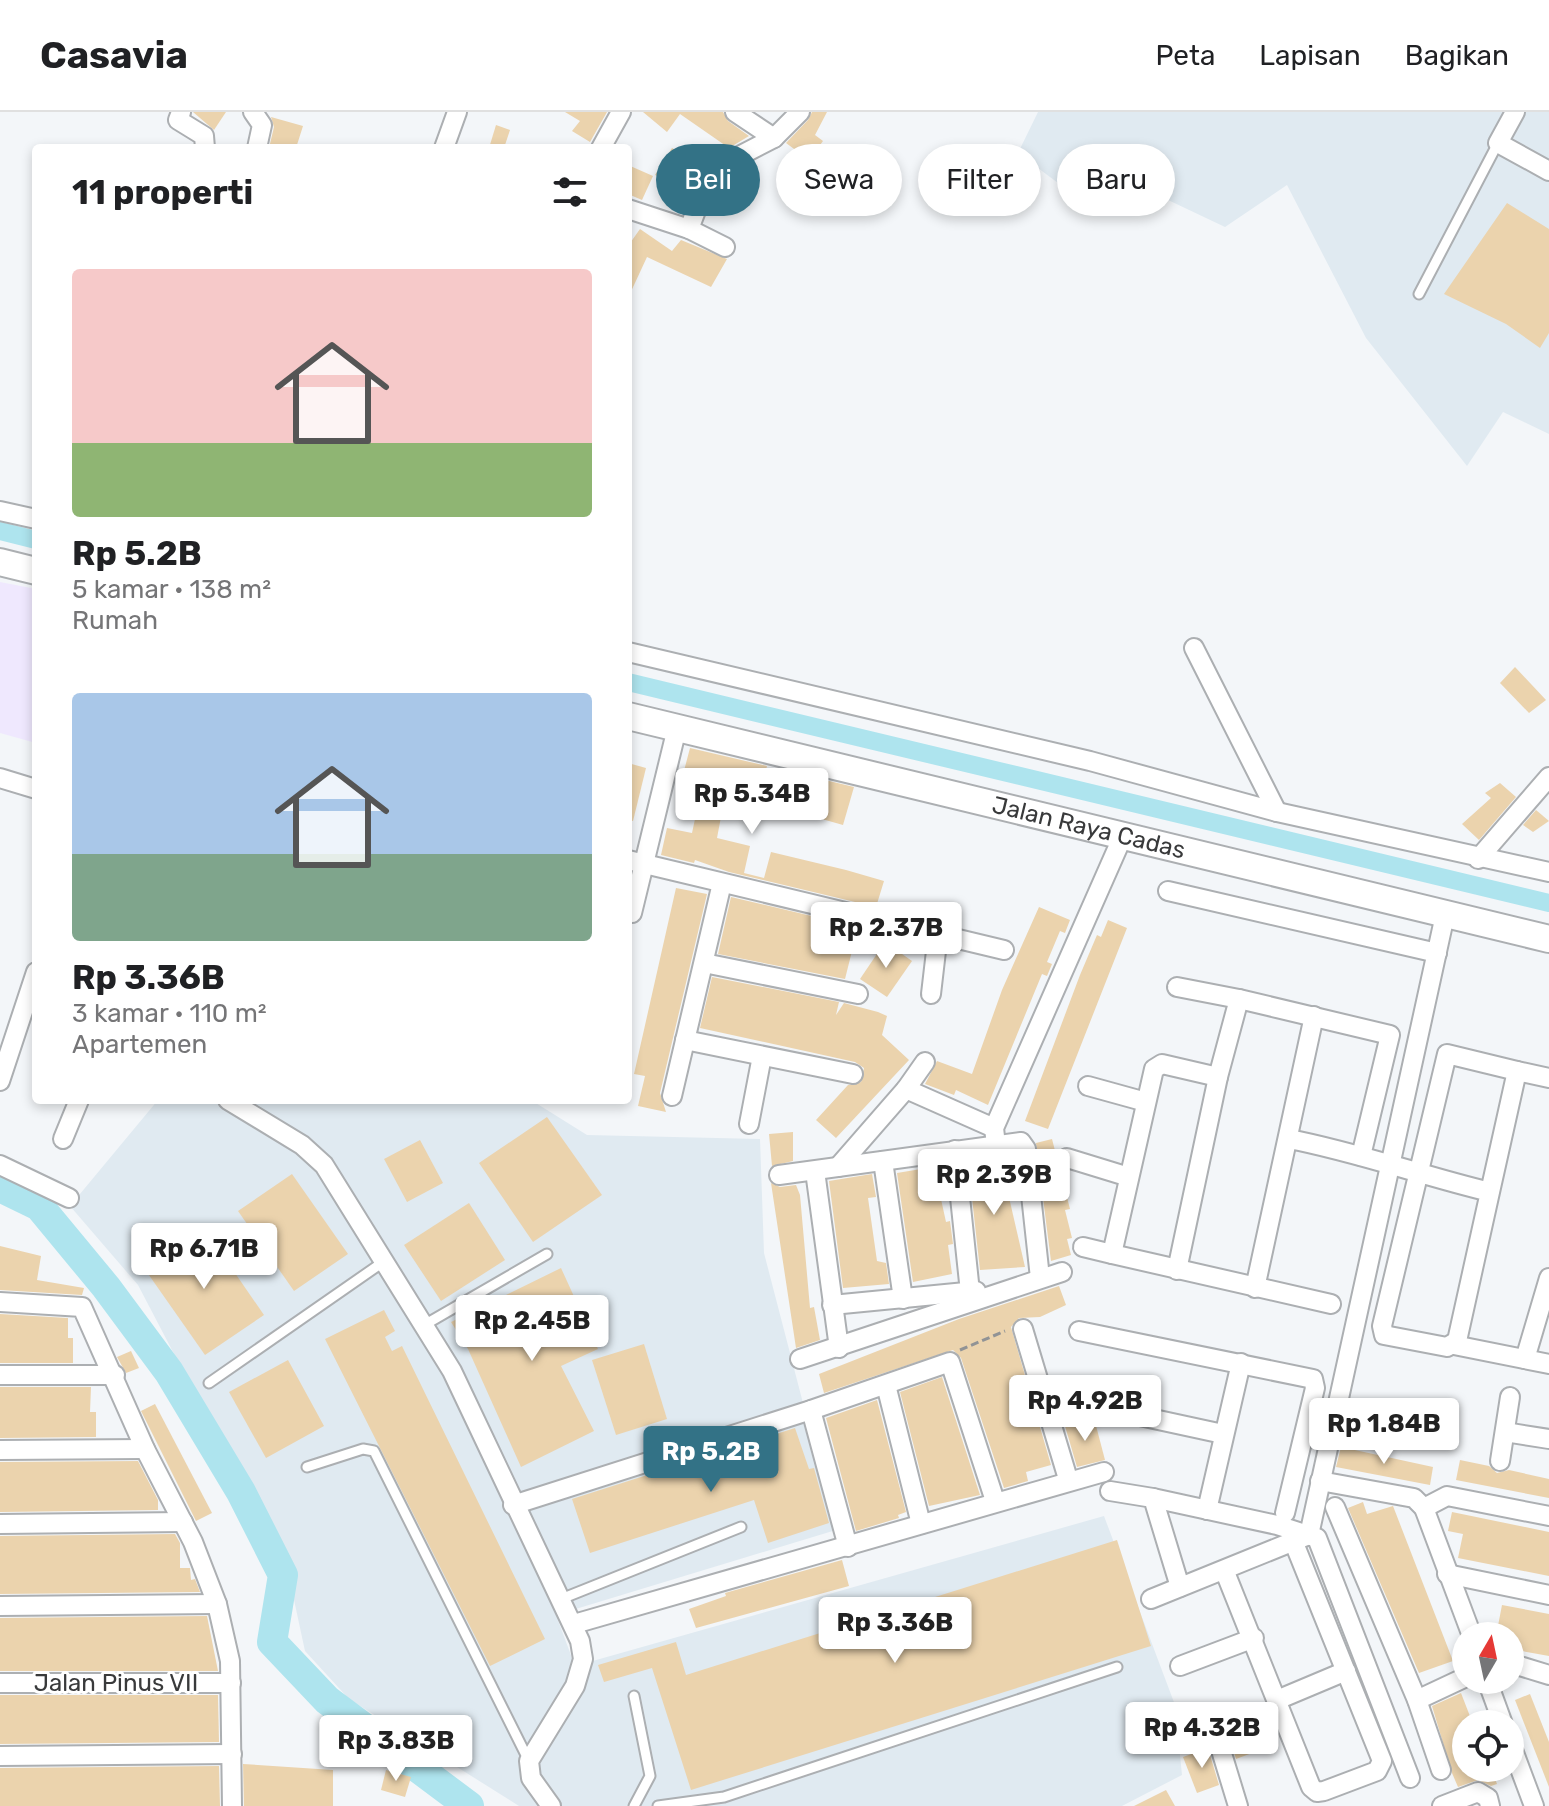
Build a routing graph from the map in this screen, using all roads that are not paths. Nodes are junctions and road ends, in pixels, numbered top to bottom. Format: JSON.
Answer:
{"nodes":[{"id":1,"x":181,"y":112,"type":"edge"},
{"id":2,"x":253,"y":112,"type":"edge"},
{"id":3,"x":457,"y":112,"type":"edge"},
{"id":4,"x":621,"y":112,"type":"edge"},
{"id":5,"x":735,"y":112,"type":"edge"},
{"id":6,"x":800,"y":112,"type":"edge"},
{"id":7,"x":1515,"y":112,"type":"edge"},
{"id":8,"x":774,"y":138,"type":"junction"},
{"id":9,"x":1498,"y":143,"type":"junction"},
{"id":10,"x":205,"y":144,"type":"edge"},
{"id":11,"x":258,"y":144,"type":"edge"},
{"id":12,"x":445,"y":144,"type":"edge"},
{"id":13,"x":603,"y":144,"type":"edge"},
{"id":14,"x":1549,"y":171,"type":"edge"},
{"id":15,"x":632,"y":210,"type":"edge"},
{"id":16,"x":689,"y":229,"type":"junction"},
{"id":17,"x":725,"y":247,"type":"dead end"},
{"id":18,"x":1419,"y":294,"type":"dead end"},
{"id":19,"x":0,"y":511,"type":"edge"},
{"id":20,"x":32,"y":518,"type":"edge"},
{"id":21,"x":0,"y":562,"type":"edge"},
{"id":22,"x":32,"y":570,"type":"edge"},
{"id":23,"x":1194,"y":648,"type":"dead end"},
{"id":24,"x":632,"y":653,"type":"edge"},
{"id":25,"x":632,"y":717,"type":"edge"},
{"id":26,"x":677,"y":728,"type":"junction"},
{"id":27,"x":1549,"y":777,"type":"edge"},
{"id":28,"x":0,"y":778,"type":"edge"},
{"id":29,"x":32,"y":788,"type":"edge"},
{"id":30,"x":1277,"y":812,"type":"junction"},
{"id":31,"x":1122,"y":838,"type":"junction"},
{"id":32,"x":1478,"y":859,"type":"junction"},
{"id":33,"x":636,"y":862,"type":"edge"},
{"id":34,"x":1549,"y":872,"type":"edge"},
{"id":35,"x":722,"y":883,"type":"junction"},
{"id":36,"x":1168,"y":891,"type":"dead end"},
{"id":37,"x":632,"y":913,"type":"dead end"},
{"id":38,"x":1445,"y":915,"type":"junction"},
{"id":39,"x":938,"y":934,"type":"junction"},
{"id":40,"x":1549,"y":939,"type":"edge"},
{"id":41,"x":1004,"y":950,"type":"dead end"},
{"id":42,"x":1437,"y":953,"type":"junction"},
{"id":43,"x":704,"y":963,"type":"junction"},
{"id":44,"x":1177,"y":987,"type":"dead end"},
{"id":45,"x":858,"y":994,"type":"dead end"},
{"id":46,"x":931,"y":994,"type":"dead end"},
{"id":47,"x":1239,"y":999,"type":"junction"},
{"id":48,"x":32,"y":1000,"type":"edge"},
{"id":49,"x":1314,"y":1016,"type":"junction"},
{"id":50,"x":28,"y":1028,"type":"edge"},
{"id":51,"x":685,"y":1040,"type":"junction"},
{"id":52,"x":762,"y":1056,"type":"junction"},
{"id":53,"x":925,"y":1062,"type":"dead end"},
{"id":54,"x":1517,"y":1071,"type":"junction"},
{"id":55,"x":853,"y":1074,"type":"dead end"},
{"id":56,"x":1218,"y":1077,"type":"junction"},
{"id":57,"x":1549,"y":1078,"type":"edge"},
{"id":58,"x":0,"y":1081,"type":"edge"},
{"id":59,"x":1088,"y":1086,"type":"dead end"},
{"id":60,"x":906,"y":1089,"type":"junction"},
{"id":61,"x":672,"y":1096,"type":"dead end"},
{"id":62,"x":1146,"y":1102,"type":"junction"},
{"id":63,"x":77,"y":1104,"type":"edge"},
{"id":64,"x":234,"y":1104,"type":"edge"},
{"id":65,"x":749,"y":1124,"type":"dead end"},
{"id":66,"x":995,"y":1136,"type":"junction"},
{"id":67,"x":63,"y":1139,"type":"dead end"},
{"id":68,"x":1289,"y":1139,"type":"junction"},
{"id":69,"x":955,"y":1150,"type":"junction"},
{"id":70,"x":1361,"y":1156,"type":"junction"},
{"id":71,"x":1067,"y":1158,"type":"dead end"},
{"id":72,"x":883,"y":1161,"type":"junction"},
{"id":73,"x":0,"y":1165,"type":"edge"},
{"id":74,"x":838,"y":1167,"type":"junction"},
{"id":75,"x":1389,"y":1167,"type":"junction"},
{"id":76,"x":815,"y":1171,"type":"junction"},
{"id":77,"x":779,"y":1175,"type":"dead end"},
{"id":78,"x":1417,"y":1175,"type":"junction"},
{"id":79,"x":1129,"y":1177,"type":"junction"},
{"id":80,"x":1490,"y":1192,"type":"junction"},
{"id":81,"x":69,"y":1198,"type":"dead end"},
{"id":82,"x":1083,"y":1247,"type":"dead end"},
{"id":83,"x":547,"y":1254,"type":"dead end"},
{"id":84,"x":1112,"y":1254,"type":"junction"},
{"id":85,"x":386,"y":1260,"type":"junction"},
{"id":86,"x":1177,"y":1270,"type":"junction"},
{"id":87,"x":1062,"y":1272,"type":"dead end"},
{"id":88,"x":1040,"y":1278,"type":"junction"},
{"id":89,"x":1549,"y":1278,"type":"edge"},
{"id":90,"x":1255,"y":1288,"type":"junction"},
{"id":91,"x":1003,"y":1289,"type":"junction"},
{"id":92,"x":970,"y":1292,"type":"junction"},
{"id":93,"x":903,"y":1299,"type":"junction"},
{"id":94,"x":0,"y":1302,"type":"edge"},
{"id":95,"x":1331,"y":1304,"type":"dead end"},
{"id":96,"x":832,"y":1305,"type":"junction"},
{"id":97,"x":426,"y":1324,"type":"junction"},
{"id":98,"x":1023,"y":1329,"type":"road end"},
{"id":99,"x":1079,"y":1331,"type":"dead end"},
{"id":100,"x":1454,"y":1345,"type":"junction"},
{"id":101,"x":839,"y":1348,"type":"junction"},
{"id":102,"x":800,"y":1359,"type":"dead end"},
{"id":103,"x":1525,"y":1359,"type":"junction"},
{"id":104,"x":1241,"y":1363,"type":"junction"},
{"id":105,"x":1549,"y":1364,"type":"edge"},
{"id":106,"x":0,"y":1375,"type":"edge"},
{"id":107,"x":115,"y":1375,"type":"junction"},
{"id":108,"x":209,"y":1383,"type":"dead end"},
{"id":109,"x":886,"y":1385,"type":"junction"},
{"id":110,"x":1510,"y":1397,"type":"dead end"},
{"id":111,"x":811,"y":1410,"type":"junction"},
{"id":112,"x":1126,"y":1413,"type":"dead end"},
{"id":113,"x":1505,"y":1432,"type":"junction"},
{"id":114,"x":1223,"y":1434,"type":"junction"},
{"id":115,"x":1549,"y":1439,"type":"edge"},
{"id":116,"x":145,"y":1449,"type":"junction"},
{"id":117,"x":0,"y":1450,"type":"edge"},
{"id":118,"x":1500,"y":1461,"type":"dead end"},
{"id":119,"x":307,"y":1467,"type":"dead end"},
{"id":120,"x":1104,"y":1472,"type":"dead end"},
{"id":121,"x":1068,"y":1479,"type":"junction"},
{"id":122,"x":1320,"y":1481,"type":"junction"},
{"id":123,"x":1110,"y":1491,"type":"dead end"},
{"id":124,"x":1153,"y":1498,"type":"junction"},
{"id":125,"x":995,"y":1501,"type":"junction"},
{"id":126,"x":513,"y":1505,"type":"junction"},
{"id":127,"x":1335,"y":1507,"type":"dead end"},
{"id":128,"x":1424,"y":1508,"type":"junction"},
{"id":129,"x":1207,"y":1510,"type":"junction"},
{"id":130,"x":1285,"y":1513,"type":"dead end"},
{"id":131,"x":1549,"y":1516,"type":"edge"},
{"id":132,"x":183,"y":1522,"type":"junction"},
{"id":133,"x":0,"y":1524,"type":"edge"},
{"id":134,"x":921,"y":1524,"type":"junction"},
{"id":135,"x":741,"y":1527,"type":"dead end"},
{"id":136,"x":1302,"y":1539,"type":"junction"},
{"id":137,"x":848,"y":1547,"type":"junction"},
{"id":138,"x":1225,"y":1572,"type":"junction"},
{"id":139,"x":1447,"y":1574,"type":"junction"},
{"id":140,"x":1180,"y":1587,"type":"junction"},
{"id":141,"x":1549,"y":1595,"type":"edge"},
{"id":142,"x":561,"y":1599,"type":"junction"},
{"id":143,"x":1151,"y":1599,"type":"dead end"},
{"id":144,"x":217,"y":1604,"type":"junction"},
{"id":145,"x":0,"y":1606,"type":"edge"},
{"id":146,"x":1466,"y":1622,"type":"edge"},
{"id":147,"x":574,"y":1624,"type":"junction"},
{"id":148,"x":1254,"y":1638,"type":"junction"},
{"id":149,"x":1180,"y":1666,"type":"dead end"},
{"id":150,"x":1117,"y":1667,"type":"dead end"},
{"id":151,"x":1524,"y":1667,"type":"edge"},
{"id":152,"x":1346,"y":1671,"type":"junction"},
{"id":153,"x":1549,"y":1675,"type":"edge"},
{"id":154,"x":0,"y":1683,"type":"edge"},
{"id":155,"x":231,"y":1683,"type":"junction"},
{"id":156,"x":1452,"y":1684,"type":"edge"},
{"id":157,"x":634,"y":1696,"type":"dead end"},
{"id":158,"x":1277,"y":1700,"type":"junction"},
{"id":159,"x":1417,"y":1700,"type":"junction"},
{"id":160,"x":1213,"y":1724,"type":"dead end"},
{"id":161,"x":232,"y":1754,"type":"junction"},
{"id":162,"x":0,"y":1756,"type":"edge"},
{"id":163,"x":529,"y":1761,"type":"junction"},
{"id":164,"x":1441,"y":1770,"type":"dead end"},
{"id":165,"x":1410,"y":1778,"type":"dead end"},
{"id":166,"x":1524,"y":1779,"type":"edge"},
{"id":167,"x":232,"y":1806,"type":"edge"},
{"id":168,"x":551,"y":1806,"type":"edge"},
{"id":169,"x":634,"y":1806,"type":"edge"},
{"id":170,"x":658,"y":1806,"type":"edge"},
{"id":171,"x":1238,"y":1806,"type":"edge"},
{"id":172,"x":1442,"y":1806,"type":"edge"},
{"id":173,"x":1490,"y":1806,"type":"edge"},
{"id":174,"x":1534,"y":1806,"type":"edge"}],
"edges":[{"from":1,"to":10,"type":"street"},
{"from":2,"to":11,"type":"street"},
{"from":3,"to":12,"type":"street"},
{"from":4,"to":13,"type":"street"},
{"from":5,"to":8,"type":"street"},
{"from":6,"to":8,"type":"street"},
{"from":7,"to":9,"type":"street"},
{"from":8,"to":16,"type":"street"},
{"from":9,"to":14,"type":"street"},
{"from":9,"to":18,"type":"lane"},
{"from":15,"to":16,"type":"street"},
{"from":16,"to":17,"type":"street"},
{"from":19,"to":20,"type":"street"},
{"from":21,"to":22,"type":"street"},
{"from":23,"to":30,"type":"street"},
{"from":24,"to":30,"type":"street"},
{"from":25,"to":26,"type":"street","name":"Jalan Raya Cadas"},
{"from":26,"to":31,"type":"street","name":"Jalan Raya Cadas"},
{"from":26,"to":33,"type":"street"},
{"from":27,"to":32,"type":"street"},
{"from":28,"to":29,"type":"street"},
{"from":30,"to":32,"type":"street"},
{"from":31,"to":38,"type":"street","name":"Jalan Raya Cadas"},
{"from":31,"to":66,"type":"street"},
{"from":32,"to":34,"type":"street"},
{"from":33,"to":35,"type":"street"},
{"from":33,"to":37,"type":"street"},
{"from":35,"to":39,"type":"street"},
{"from":35,"to":43,"type":"street"},
{"from":36,"to":42,"type":"street"},
{"from":38,"to":40,"type":"street","name":"Jalan Raya Cadas"},
{"from":38,"to":42,"type":"street"},
{"from":39,"to":41,"type":"street"},
{"from":39,"to":46,"type":"street"},
{"from":42,"to":75,"type":"street"},
{"from":43,"to":45,"type":"street"},
{"from":43,"to":51,"type":"street"},
{"from":44,"to":47,"type":"street"},
{"from":47,"to":49,"type":"street"},
{"from":47,"to":56,"type":"street"},
{"from":48,"to":50,"type":"street"},
{"from":49,"to":68,"type":"street"},
{"from":49,"to":70,"type":"street"},
{"from":50,"to":58,"type":"street"},
{"from":51,"to":52,"type":"street"},
{"from":51,"to":61,"type":"street"},
{"from":52,"to":55,"type":"street"},
{"from":52,"to":65,"type":"street"},
{"from":53,"to":60,"type":"street"},
{"from":54,"to":57,"type":"street"},
{"from":54,"to":78,"type":"street"},
{"from":54,"to":80,"type":"street"},
{"from":56,"to":62,"type":"street"},
{"from":56,"to":86,"type":"street"},
{"from":59,"to":62,"type":"street"},
{"from":60,"to":66,"type":"street"},
{"from":60,"to":74,"type":"street"},
{"from":62,"to":79,"type":"street"},
{"from":63,"to":67,"type":"street"},
{"from":64,"to":85,"type":"street"},
{"from":66,"to":69,"type":"street"},
{"from":66,"to":88,"type":"street"},
{"from":68,"to":70,"type":"street"},
{"from":68,"to":90,"type":"street"},
{"from":69,"to":72,"type":"street"},
{"from":69,"to":92,"type":"street"},
{"from":70,"to":75,"type":"street"},
{"from":71,"to":79,"type":"street"},
{"from":72,"to":74,"type":"street"},
{"from":72,"to":93,"type":"street"},
{"from":73,"to":81,"type":"street"},
{"from":74,"to":76,"type":"street"},
{"from":75,"to":78,"type":"street"},
{"from":75,"to":122,"type":"street"},
{"from":76,"to":77,"type":"street"},
{"from":76,"to":96,"type":"street"},
{"from":78,"to":80,"type":"street"},
{"from":78,"to":100,"type":"street"},
{"from":79,"to":84,"type":"street"},
{"from":80,"to":100,"type":"street"},
{"from":82,"to":84,"type":"street"},
{"from":83,"to":97,"type":"lane"},
{"from":84,"to":86,"type":"street"},
{"from":85,"to":97,"type":"street"},
{"from":85,"to":108,"type":"lane"},
{"from":86,"to":90,"type":"street"},
{"from":87,"to":88,"type":"street"},
{"from":88,"to":91,"type":"street"},
{"from":89,"to":103,"type":"street"},
{"from":90,"to":95,"type":"street"},
{"from":91,"to":92,"type":"street"},
{"from":91,"to":101,"type":"street"},
{"from":92,"to":93,"type":"street"},
{"from":93,"to":96,"type":"street"},
{"from":94,"to":107,"type":"street"},
{"from":96,"to":101,"type":"street"},
{"from":97,"to":126,"type":"street"},
{"from":98,"to":121,"type":"street"},
{"from":99,"to":104,"type":"street"},
{"from":100,"to":103,"type":"street"},
{"from":101,"to":102,"type":"street"},
{"from":103,"to":105,"type":"street"},
{"from":104,"to":114,"type":"street"},
{"from":104,"to":130,"type":"street"},
{"from":106,"to":107,"type":"street"},
{"from":107,"to":116,"type":"street"},
{"from":109,"to":111,"type":"street"},
{"from":109,"to":125,"type":"street"},
{"from":109,"to":134,"type":"street"},
{"from":110,"to":113,"type":"street"},
{"from":111,"to":126,"type":"street"},
{"from":111,"to":137,"type":"street"},
{"from":112,"to":114,"type":"street"},
{"from":113,"to":115,"type":"street"},
{"from":113,"to":118,"type":"street"},
{"from":114,"to":129,"type":"street"},
{"from":116,"to":117,"type":"street"},
{"from":116,"to":132,"type":"street"},
{"from":119,"to":163,"type":"lane"},
{"from":120,"to":121,"type":"street"},
{"from":121,"to":125,"type":"street"},
{"from":122,"to":128,"type":"street"},
{"from":122,"to":136,"type":"street"},
{"from":123,"to":124,"type":"street"},
{"from":124,"to":129,"type":"street"},
{"from":124,"to":140,"type":"street"},
{"from":125,"to":134,"type":"street"},
{"from":126,"to":142,"type":"street"},
{"from":127,"to":159,"type":"street"},
{"from":128,"to":131,"type":"street"},
{"from":128,"to":139,"type":"street"},
{"from":129,"to":136,"type":"street"},
{"from":132,"to":133,"type":"street"},
{"from":132,"to":144,"type":"street"},
{"from":134,"to":137,"type":"street"},
{"from":135,"to":142,"type":"lane"},
{"from":136,"to":138,"type":"street"},
{"from":136,"to":152,"type":"street"},
{"from":136,"to":165,"type":"street"},
{"from":137,"to":147,"type":"street"},
{"from":138,"to":140,"type":"street"},
{"from":138,"to":148,"type":"street"},
{"from":139,"to":141,"type":"street"},
{"from":139,"to":146,"type":"street"},
{"from":140,"to":143,"type":"street"},
{"from":142,"to":147,"type":"street"},
{"from":144,"to":145,"type":"street"},
{"from":144,"to":155,"type":"street"},
{"from":147,"to":163,"type":"street"},
{"from":148,"to":149,"type":"street"},
{"from":148,"to":158,"type":"street"},
{"from":150,"to":170,"type":"lane"},
{"from":151,"to":153,"type":"street"},
{"from":152,"to":158,"type":"street"},
{"from":152,"to":158,"type":"street"},
{"from":154,"to":155,"type":"street","name":"Jalan Pinus VII"},
{"from":155,"to":161,"type":"street"},
{"from":156,"to":159,"type":"street"},
{"from":157,"to":169,"type":"lane"},
{"from":159,"to":164,"type":"street"},
{"from":160,"to":171,"type":"street"},
{"from":161,"to":162,"type":"street"},
{"from":161,"to":167,"type":"street"},
{"from":163,"to":168,"type":"street"},
{"from":166,"to":174,"type":"street"},
{"from":172,"to":173,"type":"street"}]}
